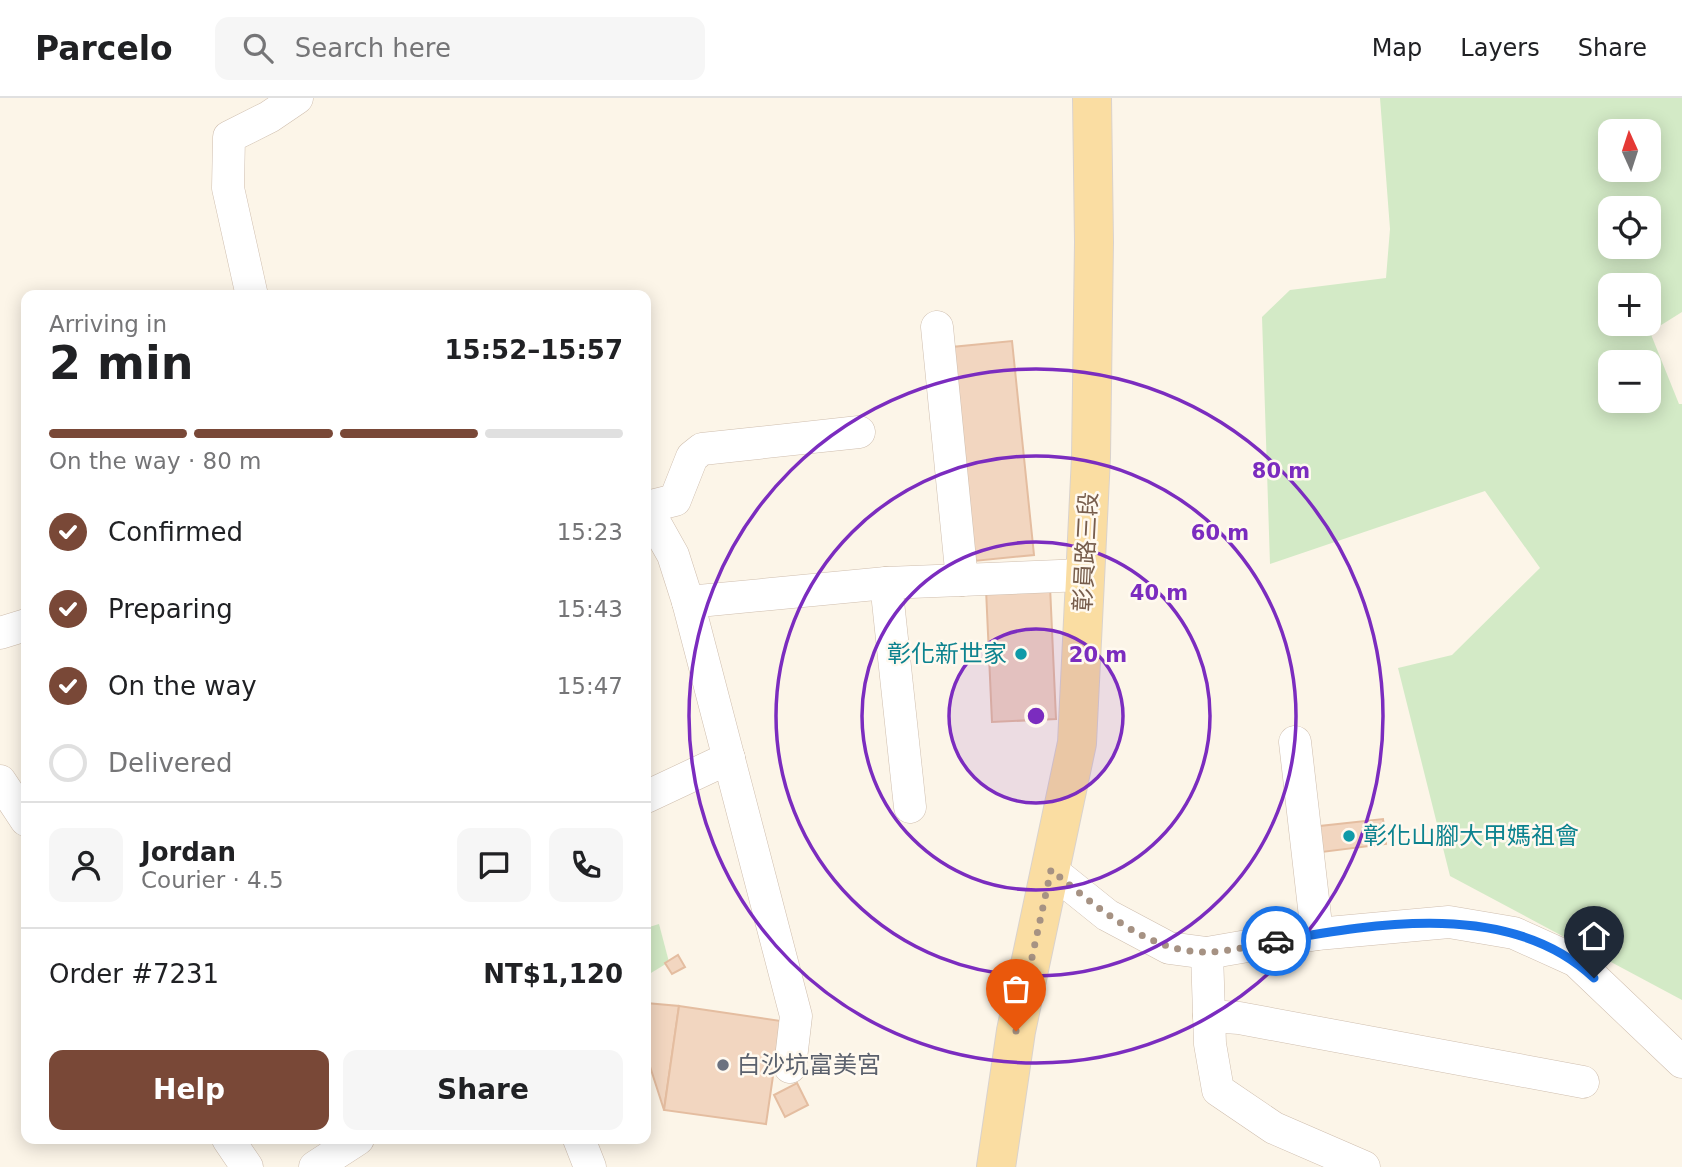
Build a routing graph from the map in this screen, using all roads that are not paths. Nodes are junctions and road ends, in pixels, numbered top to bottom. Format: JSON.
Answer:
{"nodes":[{"id":1,"x":297,"y":98,"type":"edge"},
{"id":2,"x":1092,"y":98,"type":"edge"},
{"id":3,"x":251,"y":290,"type":"edge"},
{"id":4,"x":937,"y":327,"type":"dead end"},
{"id":5,"x":859,"y":432,"type":"dead end"},
{"id":6,"x":651,"y":506,"type":"edge"},
{"id":7,"x":651,"y":516,"type":"edge"},
{"id":8,"x":1084,"y":575,"type":"junction"},
{"id":9,"x":962,"y":580,"type":"junction"},
{"id":10,"x":886,"y":583,"type":"junction"},
{"id":11,"x":688,"y":602,"type":"junction"},
{"id":12,"x":21,"y":627,"type":"edge"},
{"id":13,"x":0,"y":633,"type":"edge"},
{"id":14,"x":1295,"y":742,"type":"dead end"},
{"id":15,"x":729,"y":758,"type":"junction"},
{"id":16,"x":0,"y":781,"type":"edge"},
{"id":17,"x":651,"y":795,"type":"edge"},
{"id":18,"x":910,"y":807,"type":"dead end"},
{"id":19,"x":21,"y":812,"type":"edge"},
{"id":20,"x":1051,"y":870,"type":"junction"},
{"id":21,"x":1317,"y":934,"type":"junction"},
{"id":22,"x":1207,"y":953,"type":"junction"},
{"id":23,"x":1209,"y":1016,"type":"junction"},
{"id":24,"x":1682,"y":1062,"type":"edge"},
{"id":25,"x":790,"y":1067,"type":"dead end"},
{"id":26,"x":1583,"y":1082,"type":"dead end"},
{"id":27,"x":231,"y":1144,"type":"edge"},
{"id":28,"x":350,"y":1144,"type":"edge"},
{"id":29,"x":581,"y":1144,"type":"edge"},
{"id":30,"x":247,"y":1167,"type":"edge"},
{"id":31,"x":315,"y":1167,"type":"edge"},
{"id":32,"x":590,"y":1167,"type":"edge"},
{"id":33,"x":996,"y":1167,"type":"edge"},
{"id":34,"x":1363,"y":1167,"type":"edge"}],
"edges":[{"from":1,"to":3,"type":"street"},
{"from":2,"to":8,"type":"main road","name":"彰員路三段"},
{"from":4,"to":9,"type":"street"},
{"from":5,"to":6,"type":"street"},
{"from":7,"to":11,"type":"street"},
{"from":8,"to":9,"type":"street"},
{"from":8,"to":20,"type":"main road","name":"彰員路三段"},
{"from":9,"to":10,"type":"street"},
{"from":10,"to":11,"type":"street"},
{"from":10,"to":18,"type":"street"},
{"from":11,"to":15,"type":"street"},
{"from":12,"to":13,"type":"street"},
{"from":14,"to":21,"type":"street"},
{"from":15,"to":17,"type":"street"},
{"from":15,"to":25,"type":"street"},
{"from":16,"to":19,"type":"street"},
{"from":20,"to":22,"type":"street"},
{"from":20,"to":33,"type":"main road","name":"彰員路三段"},
{"from":21,"to":22,"type":"street"},
{"from":21,"to":24,"type":"street"},
{"from":22,"to":23,"type":"street"},
{"from":23,"to":26,"type":"street"},
{"from":23,"to":34,"type":"street"},
{"from":27,"to":30,"type":"street"},
{"from":28,"to":31,"type":"street"},
{"from":29,"to":32,"type":"street"}]}
